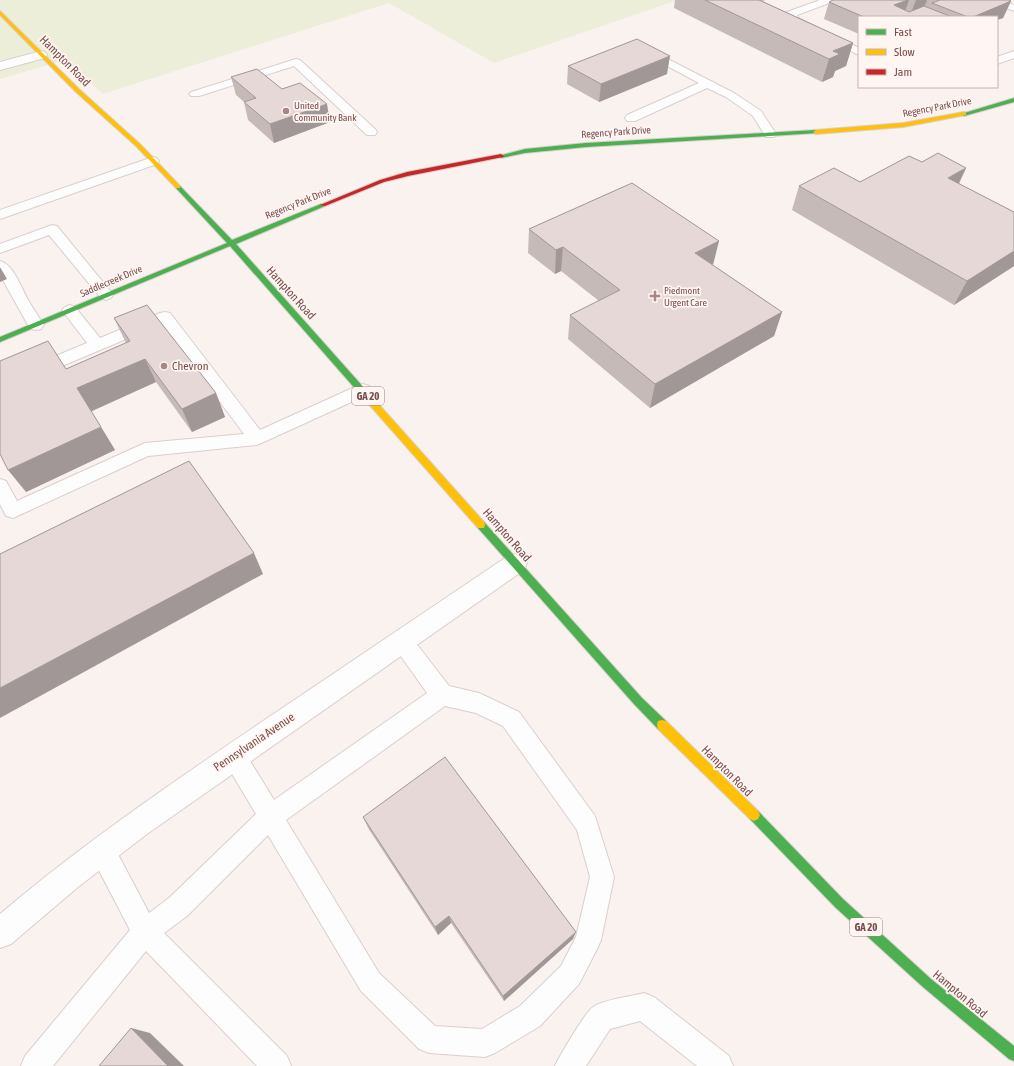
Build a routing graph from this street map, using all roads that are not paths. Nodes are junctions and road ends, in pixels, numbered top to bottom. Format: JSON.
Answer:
{"nodes":[{"id":1,"x":829,"y":0,"type":"edge"},
{"id":2,"x":993,"y":0,"type":"edge"},
{"id":3,"x":1014,"y":8,"type":"edge"},
{"id":4,"x":0,"y":12,"type":"edge"},
{"id":5,"x":858,"y":52,"type":"edge"},
{"id":6,"x":41,"y":54,"type":"junction"},
{"id":7,"x":1014,"y":54,"type":"edge"},
{"id":8,"x":658,"y":57,"type":"edge"},
{"id":9,"x":999,"y":60,"type":"edge"},
{"id":10,"x":0,"y":66,"type":"edge"},
{"id":11,"x":1014,"y":67,"type":"edge"},
{"id":12,"x":708,"y":83,"type":"junction"},
{"id":13,"x":195,"y":94,"type":"dead end"},
{"id":14,"x":1011,"y":103,"type":"edge"},
{"id":15,"x":631,"y":118,"type":"dead end"},
{"id":16,"x":371,"y":132,"type":"dead end"},
{"id":17,"x":770,"y":134,"type":"junction"},
{"id":18,"x":153,"y":161,"type":"junction"},
{"id":19,"x":0,"y":215,"type":"edge"},
{"id":20,"x":231,"y":243,"type":"junction"},
{"id":21,"x":0,"y":249,"type":"edge"},
{"id":22,"x":0,"y":265,"type":"edge"},
{"id":23,"x":106,"y":295,"type":"junction"},
{"id":24,"x":70,"y":310,"type":"junction"},
{"id":25,"x":36,"y":325,"type":"junction"},
{"id":26,"x":0,"y":340,"type":"edge"},
{"id":27,"x":97,"y":345,"type":"junction"},
{"id":28,"x":0,"y":386,"type":"edge"},
{"id":29,"x":363,"y":390,"type":"junction"},
{"id":30,"x":256,"y":439,"type":"junction"},
{"id":31,"x":0,"y":486,"type":"edge"},
{"id":32,"x":516,"y":563,"type":"junction"},
{"id":33,"x":402,"y":641,"type":"junction"},
{"id":34,"x":442,"y":695,"type":"junction"},
{"id":35,"x":234,"y":756,"type":"junction"},
{"id":36,"x":270,"y":817,"type":"junction"},
{"id":37,"x":102,"y":850,"type":"junction"},
{"id":38,"x":145,"y":932,"type":"junction"},
{"id":39,"x":0,"y":933,"type":"edge"},
{"id":40,"x":1014,"y":1054,"type":"edge"},
{"id":41,"x":34,"y":1066,"type":"edge"},
{"id":42,"x":277,"y":1066,"type":"edge"},
{"id":43,"x":569,"y":1066,"type":"edge"},
{"id":44,"x":719,"y":1066,"type":"edge"}],
"edges":[{"from":1,"to":5,"type":"lane"},
{"from":2,"to":3,"type":"lane"},
{"from":4,"to":6,"type":"main road","name":"Hampton Road","number":"GA 20"},
{"from":6,"to":10,"type":"street"},
{"from":6,"to":18,"type":"main road","name":"Hampton Road","number":"GA 20"},
{"from":7,"to":9,"type":"lane"},
{"from":8,"to":12,"type":"lane"},
{"from":9,"to":11,"type":"lane"},
{"from":12,"to":15,"type":"lane"},
{"from":12,"to":17,"type":"lane"},
{"from":13,"to":16,"type":"lane"},
{"from":14,"to":17,"type":"main road","name":"Regency Park Drive"},
{"from":17,"to":20,"type":"main road","name":"Regency Park Drive"},
{"from":18,"to":19,"type":"lane"},
{"from":18,"to":20,"type":"main road","name":"Hampton Road","number":"GA 20"},
{"from":20,"to":23,"type":"main road","name":"Saddlecreek Drive"},
{"from":20,"to":29,"type":"main road","name":"Hampton Road","number":"GA 20"},
{"from":21,"to":23,"type":"lane"},
{"from":22,"to":25,"type":"lane"},
{"from":23,"to":24,"type":"main road","name":"Saddlecreek Drive"},
{"from":24,"to":25,"type":"main road","name":"Saddlecreek Drive"},
{"from":24,"to":27,"type":"lane"},
{"from":25,"to":26,"type":"main road","name":"Saddlecreek Drive"},
{"from":27,"to":28,"type":"lane"},
{"from":27,"to":30,"type":"lane"},
{"from":29,"to":30,"type":"lane"},
{"from":29,"to":32,"type":"main road","name":"Hampton Road","number":"GA 20"},
{"from":30,"to":31,"type":"lane"},
{"from":32,"to":33,"type":"street","name":"Pennsylvania Avenue"},
{"from":32,"to":40,"type":"main road","name":"Hampton Road","number":"GA 20"},
{"from":33,"to":34,"type":"lane"},
{"from":33,"to":35,"type":"street","name":"Pennsylvania Avenue"},
{"from":34,"to":36,"type":"lane"},
{"from":34,"to":36,"type":"lane"},
{"from":35,"to":36,"type":"lane"},
{"from":35,"to":37,"type":"street","name":"Pennsylvania Avenue"},
{"from":36,"to":38,"type":"lane"},
{"from":37,"to":38,"type":"lane"},
{"from":37,"to":39,"type":"street","name":"Pennsylvania Avenue"},
{"from":38,"to":41,"type":"lane"},
{"from":38,"to":42,"type":"lane"},
{"from":43,"to":44,"type":"lane"}]}
